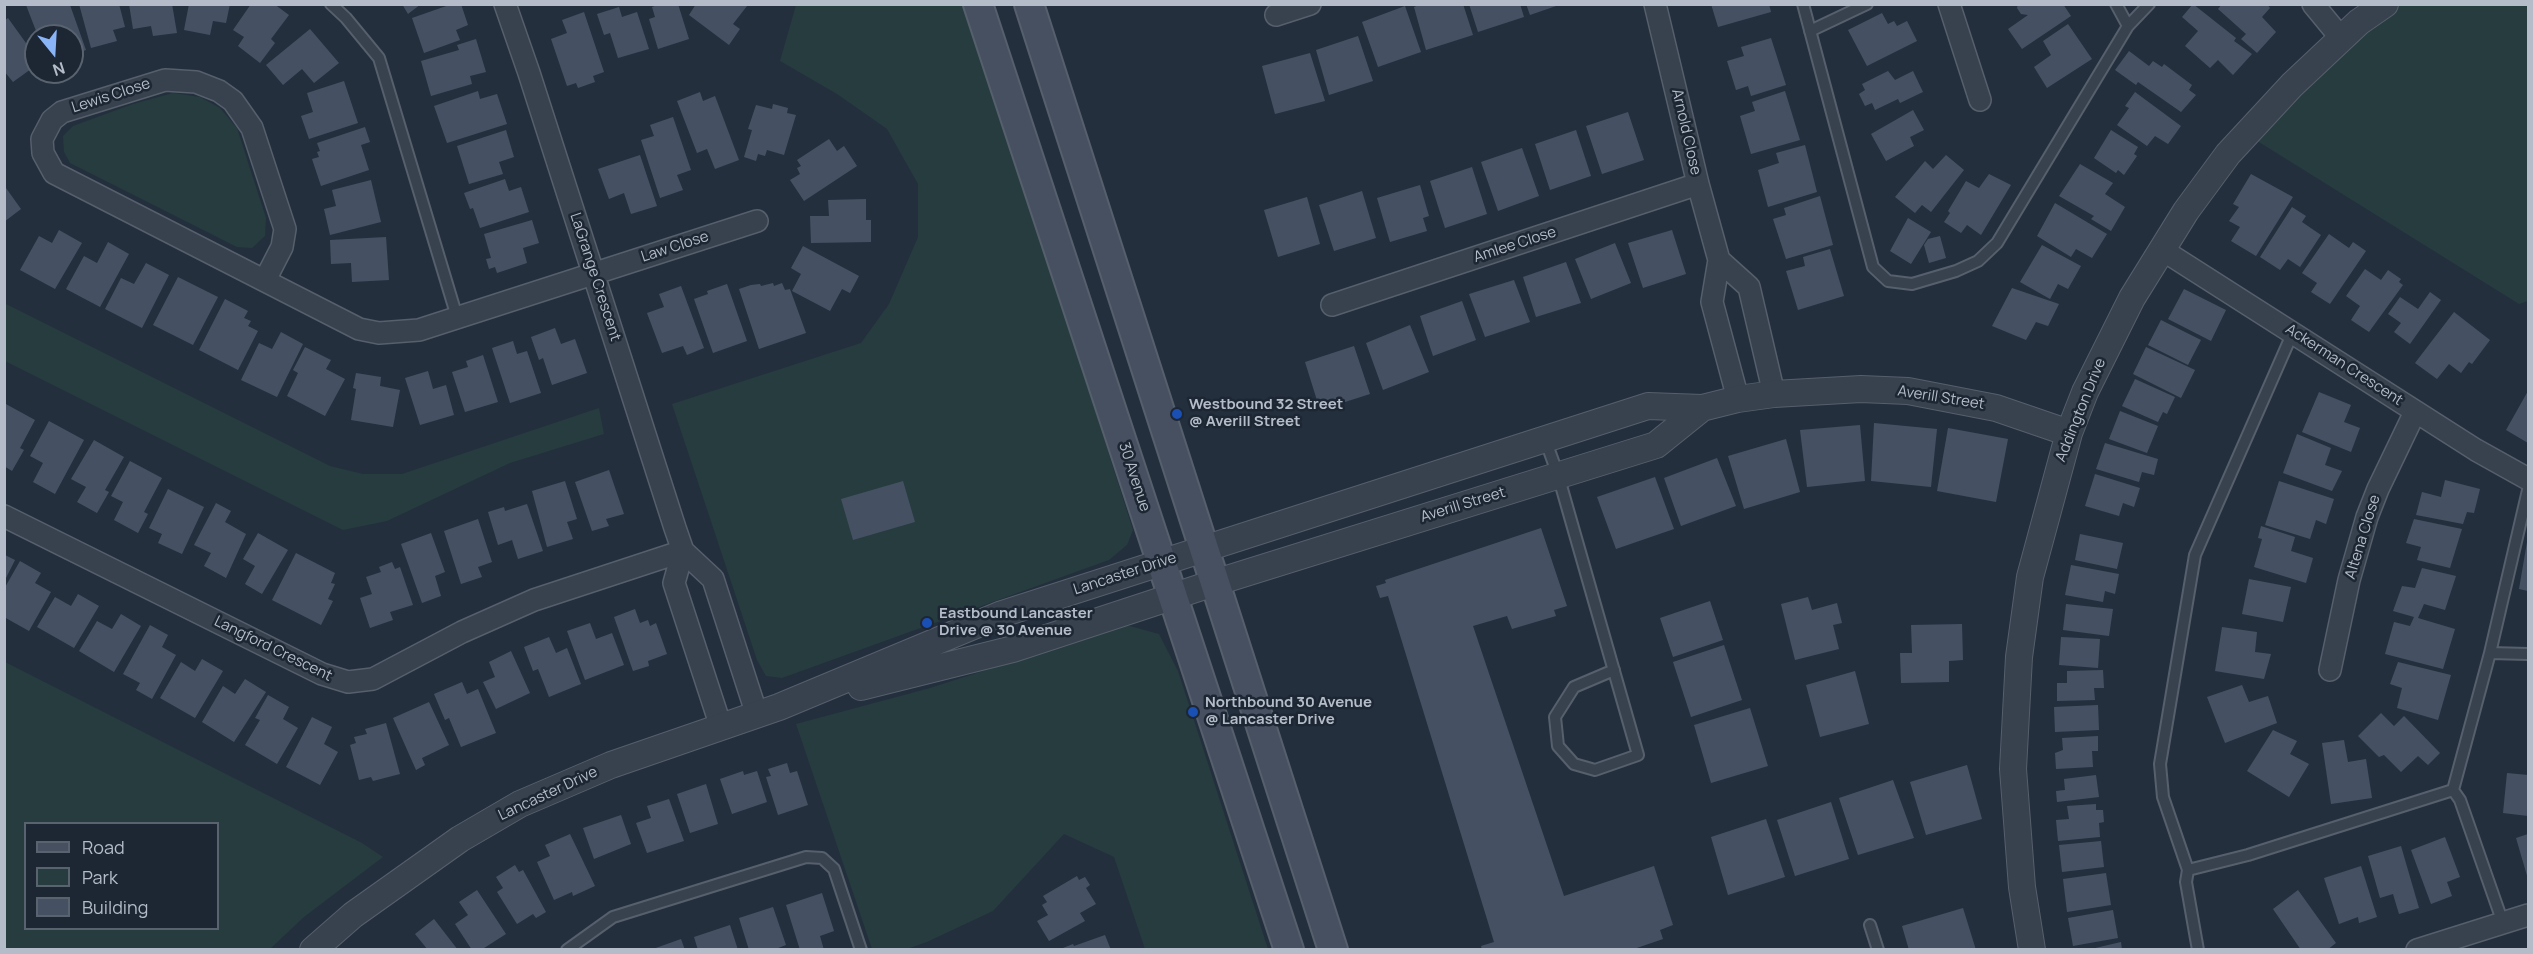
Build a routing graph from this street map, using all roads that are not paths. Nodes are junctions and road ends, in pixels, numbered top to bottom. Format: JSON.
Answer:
{"nodes":[{"id":1,"x":331,"y":4,"type":"edge"},
{"id":2,"x":505,"y":4,"type":"edge"},
{"id":3,"x":978,"y":4,"type":"edge"},
{"id":4,"x":1029,"y":4,"type":"edge"},
{"id":5,"x":1310,"y":4,"type":"edge"},
{"id":6,"x":1655,"y":4,"type":"edge"},
{"id":7,"x":1803,"y":4,"type":"edge"},
{"id":8,"x":1867,"y":4,"type":"edge"},
{"id":9,"x":1949,"y":4,"type":"edge"},
{"id":10,"x":2116,"y":4,"type":"edge"},
{"id":11,"x":2149,"y":4,"type":"edge"},
{"id":12,"x":2313,"y":4,"type":"edge"},
{"id":13,"x":2385,"y":4,"type":"edge"},
{"id":14,"x":1276,"y":15,"type":"dead end"},
{"id":15,"x":2128,"y":26,"type":"junction"},
{"id":16,"x":1810,"y":31,"type":"junction"},
{"id":17,"x":2341,"y":38,"type":"junction"},
{"id":18,"x":1980,"y":100,"type":"dead end"},
{"id":19,"x":1698,"y":184,"type":"junction"},
{"id":20,"x":757,"y":221,"type":"dead end"},
{"id":21,"x":2162,"y":249,"type":"junction"},
{"id":22,"x":1719,"y":260,"type":"junction"},
{"id":23,"x":594,"y":273,"type":"junction"},
{"id":24,"x":265,"y":280,"type":"junction"},
{"id":25,"x":1332,"y":305,"type":"dead end"},
{"id":26,"x":457,"y":317,"type":"junction"},
{"id":27,"x":2293,"y":332,"type":"junction"},
{"id":28,"x":1774,"y":394,"type":"junction"},
{"id":29,"x":1738,"y":399,"type":"junction"},
{"id":30,"x":1702,"y":408,"type":"junction"},
{"id":31,"x":2415,"y":412,"type":"junction"},
{"id":32,"x":2069,"y":433,"type":"junction"},
{"id":33,"x":1545,"y":439,"type":"junction"},
{"id":34,"x":1558,"y":475,"type":"junction"},
{"id":35,"x":2529,"y":478,"type":"edge"},
{"id":36,"x":2529,"y":490,"type":"edge"},
{"id":37,"x":4,"y":516,"type":"edge"},
{"id":38,"x":1204,"y":549,"type":"junction"},
{"id":39,"x":683,"y":551,"type":"junction"},
{"id":40,"x":1163,"y":562,"type":"junction"},
{"id":41,"x":1214,"y":583,"type":"junction"},
{"id":42,"x":1173,"y":596,"type":"junction"},
{"id":43,"x":2490,"y":653,"type":"junction"},
{"id":44,"x":2529,"y":654,"type":"edge"},
{"id":45,"x":1614,"y":670,"type":"junction"},
{"id":46,"x":2330,"y":670,"type":"dead end"},
{"id":47,"x":768,"y":711,"type":"junction"},
{"id":48,"x":721,"y":727,"type":"junction"},
{"id":49,"x":2453,"y":790,"type":"junction"},
{"id":50,"x":2188,"y":870,"type":"junction"},
{"id":51,"x":2529,"y":915,"type":"edge"},
{"id":52,"x":2503,"y":923,"type":"junction"},
{"id":53,"x":1870,"y":925,"type":"dead end"},
{"id":54,"x":312,"y":950,"type":"edge"},
{"id":55,"x":567,"y":950,"type":"edge"},
{"id":56,"x":861,"y":950,"type":"edge"},
{"id":57,"x":1288,"y":950,"type":"edge"},
{"id":58,"x":1334,"y":950,"type":"edge"},
{"id":59,"x":1878,"y":950,"type":"edge"},
{"id":60,"x":2032,"y":950,"type":"edge"},
{"id":61,"x":2198,"y":950,"type":"edge"},
{"id":62,"x":2417,"y":950,"type":"edge"}],
"edges":[{"from":1,"to":26,"type":"lane"},
{"from":2,"to":23,"type":"street","name":"LaGrange Crescent"},
{"from":3,"to":40,"type":"main road","name":"30 Avenue"},
{"from":4,"to":38,"type":"main road"},
{"from":5,"to":14,"type":"street"},
{"from":6,"to":19,"type":"street","name":"Arnold Close"},
{"from":7,"to":16,"type":"lane"},
{"from":8,"to":16,"type":"lane"},
{"from":9,"to":18,"type":"street"},
{"from":10,"to":15,"type":"lane"},
{"from":11,"to":15,"type":"lane"},
{"from":12,"to":17,"type":"street"},
{"from":13,"to":17,"type":"street","name":"Addington Drive"},
{"from":15,"to":16,"type":"lane"},
{"from":17,"to":21,"type":"street","name":"Addington Drive"},
{"from":19,"to":22,"type":"street","name":"Arnold Close"},
{"from":19,"to":25,"type":"street","name":"Amlee Close"},
{"from":20,"to":23,"type":"street","name":"Law Close"},
{"from":21,"to":27,"type":"street","name":"Ackerman Crescent"},
{"from":21,"to":32,"type":"street","name":"Addington Drive"},
{"from":22,"to":28,"type":"street"},
{"from":22,"to":29,"type":"street","name":"Arnold Close"},
{"from":23,"to":26,"type":"street","name":"Lewis Close"},
{"from":23,"to":39,"type":"street","name":"LaGrange Crescent"},
{"from":24,"to":24,"type":"street","name":"Lewis Close"},
{"from":24,"to":26,"type":"street","name":"Lewis Close"},
{"from":27,"to":31,"type":"street","name":"Ackerman Crescent"},
{"from":27,"to":50,"type":"lane"},
{"from":28,"to":29,"type":"street","name":"Averill Street"},
{"from":28,"to":32,"type":"street","name":"Averill Street"},
{"from":29,"to":30,"type":"street","name":"Averill Street"},
{"from":30,"to":33,"type":"street","name":"Averill Street"},
{"from":30,"to":34,"type":"street","name":"Averill Street"},
{"from":31,"to":35,"type":"street","name":"Ackerman Crescent"},
{"from":31,"to":46,"type":"street","name":"Altena Close"},
{"from":32,"to":60,"type":"street","name":"Addington Drive"},
{"from":33,"to":34,"type":"lane"},
{"from":33,"to":38,"type":"street","name":"Averill Street"},
{"from":34,"to":41,"type":"street","name":"Averill Street"},
{"from":34,"to":45,"type":"lane"},
{"from":36,"to":43,"type":"lane"},
{"from":37,"to":39,"type":"street","name":"Langford Crescent"},
{"from":38,"to":40,"type":"street","name":"Lancaster Drive"},
{"from":38,"to":41,"type":"main road"},
{"from":39,"to":47,"type":"street","name":"LaGrange Crescent"},
{"from":39,"to":48,"type":"street"},
{"from":40,"to":42,"type":"main road","name":"30 Avenue"},
{"from":40,"to":47,"type":"street","name":"Lancaster Drive"},
{"from":41,"to":42,"type":"street","name":"Lancaster Drive"},
{"from":41,"to":58,"type":"main road"},
{"from":42,"to":47,"type":"street","name":"Lancaster Drive"},
{"from":42,"to":57,"type":"main road","name":"30 Avenue"},
{"from":43,"to":44,"type":"lane"},
{"from":43,"to":49,"type":"lane"},
{"from":45,"to":45,"type":"lane"},
{"from":47,"to":48,"type":"street","name":"Lancaster Drive"},
{"from":48,"to":54,"type":"street","name":"Lancaster Drive"},
{"from":49,"to":50,"type":"lane"},
{"from":49,"to":52,"type":"lane"},
{"from":50,"to":61,"type":"lane"},
{"from":51,"to":52,"type":"street"},
{"from":52,"to":62,"type":"street"},
{"from":53,"to":59,"type":"lane"},
{"from":55,"to":56,"type":"lane"}]}
